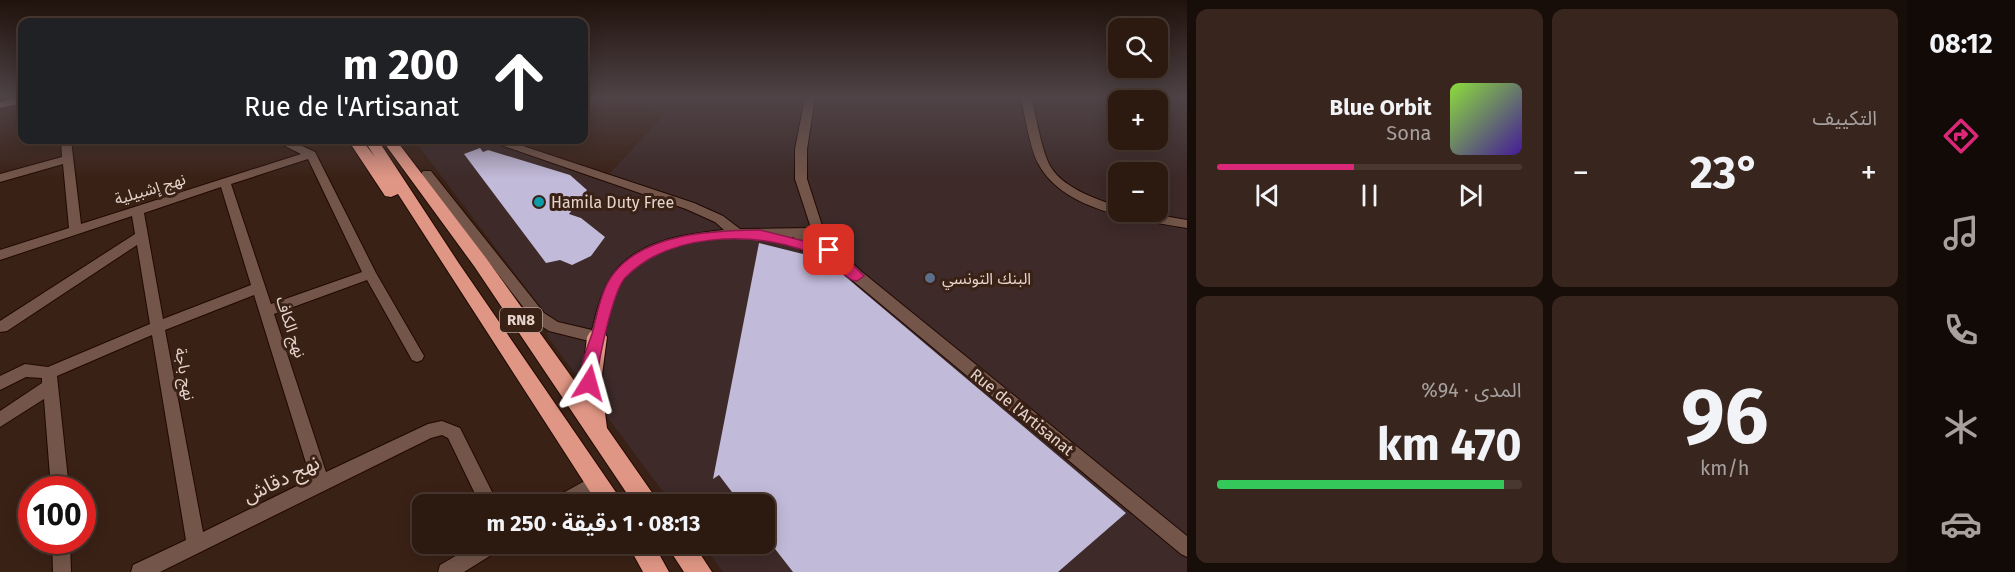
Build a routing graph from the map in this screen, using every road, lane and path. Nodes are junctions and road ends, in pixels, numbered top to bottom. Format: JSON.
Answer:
{"nodes":[{"id":1,"x":806,"y":125,"type":"edge"},
{"id":2,"x":1033,"y":125,"type":"edge"},
{"id":3,"x":66,"y":144,"type":"edge"},
{"id":4,"x":289,"y":144,"type":"edge"},
{"id":5,"x":358,"y":144,"type":"edge"},
{"id":6,"x":374,"y":144,"type":"edge"},
{"id":7,"x":392,"y":144,"type":"edge"},
{"id":8,"x":404,"y":144,"type":"edge"},
{"id":9,"x":525,"y":144,"type":"edge"},
{"id":10,"x":310,"y":154,"type":"junction"},
{"id":11,"x":68,"y":159,"type":"junction"},
{"id":12,"x":427,"y":174,"type":"junction"},
{"id":13,"x":0,"y":178,"type":"edge"},
{"id":14,"x":225,"y":183,"type":"junction"},
{"id":15,"x":808,"y":203,"type":"junction"},
{"id":16,"x":1108,"y":206,"type":"edge"},
{"id":17,"x":137,"y":210,"type":"junction"},
{"id":18,"x":1168,"y":220,"type":"edge"},
{"id":19,"x":1187,"y":224,"type":"edge"},
{"id":20,"x":75,"y":230,"type":"junction"},
{"id":21,"x":804,"y":232,"type":"junction"},
{"id":22,"x":736,"y":233,"type":"junction"},
{"id":23,"x":760,"y":235,"type":"junction"},
{"id":24,"x":140,"y":237,"type":"junction"},
{"id":25,"x":815,"y":243,"type":"junction"},
{"id":26,"x":0,"y":255,"type":"edge"},
{"id":27,"x":480,"y":262,"type":"junction"},
{"id":28,"x":370,"y":274,"type":"junction"},
{"id":29,"x":466,"y":286,"type":"junction"},
{"id":30,"x":259,"y":288,"type":"junction"},
{"id":31,"x":268,"y":311,"type":"junction"},
{"id":32,"x":159,"y":326,"type":"junction"},
{"id":33,"x":2,"y":327,"type":"dead end"},
{"id":34,"x":597,"y":337,"type":"junction"},
{"id":35,"x":417,"y":356,"type":"dead end"},
{"id":36,"x":50,"y":379,"type":"junction"},
{"id":37,"x":0,"y":383,"type":"edge"},
{"id":38,"x":0,"y":420,"type":"edge"},
{"id":39,"x":598,"y":435,"type":"junction"},
{"id":40,"x":59,"y":476,"type":"edge"},
{"id":41,"x":321,"y":483,"type":"junction"},
{"id":42,"x":594,"y":484,"type":"junction"},
{"id":43,"x":484,"y":494,"type":"edge"},
{"id":44,"x":577,"y":494,"type":"edge"},
{"id":45,"x":603,"y":494,"type":"edge"},
{"id":46,"x":641,"y":494,"type":"edge"},
{"id":47,"x":196,"y":544,"type":"junction"},
{"id":48,"x":1187,"y":548,"type":"edge"},
{"id":49,"x":61,"y":554,"type":"edge"},
{"id":50,"x":477,"y":554,"type":"edge"},
{"id":51,"x":646,"y":554,"type":"edge"},
{"id":52,"x":686,"y":554,"type":"edge"},
{"id":53,"x":62,"y":572,"type":"edge"},
{"id":54,"x":140,"y":572,"type":"edge"},
{"id":55,"x":447,"y":572,"type":"edge"},
{"id":56,"x":657,"y":572,"type":"edge"},
{"id":57,"x":700,"y":572,"type":"edge"}],
"edges":[{"from":1,"to":15,"type":"street"},
{"from":2,"to":16,"type":"street"},
{"from":3,"to":11,"type":"street"},
{"from":4,"to":10,"type":"street"},
{"from":5,"to":29,"type":"highway"},
{"from":6,"to":29,"type":"highway","number":"RN8"},
{"from":7,"to":27,"type":"highway","number":"RN8"},
{"from":8,"to":12,"type":"highway"},
{"from":9,"to":22,"type":"street"},
{"from":10,"to":14,"type":"street","name":"نهج إشبيلية"},
{"from":10,"to":28,"type":"street"},
{"from":11,"to":13,"type":"street"},
{"from":11,"to":20,"type":"street"},
{"from":12,"to":27,"type":"highway","number":"RN8"},
{"from":12,"to":34,"type":"street"},
{"from":14,"to":17,"type":"street","name":"نهج إشبيلية"},
{"from":14,"to":30,"type":"street","name":"نهج الكاف"},
{"from":15,"to":21,"type":"street"},
{"from":15,"to":25,"type":"street"},
{"from":17,"to":20,"type":"street","name":"نهج إشبيلية"},
{"from":17,"to":24,"type":"street","name":"نهج باجة"},
{"from":18,"to":19,"type":"street"},
{"from":20,"to":26,"type":"street","name":"نهج إشبيلية"},
{"from":21,"to":23,"type":"street"},
{"from":21,"to":25,"type":"street"},
{"from":22,"to":23,"type":"street"},
{"from":22,"to":34,"type":"street"},
{"from":23,"to":25,"type":"street","name":"Rue de l'Artisanat"},
{"from":24,"to":32,"type":"street","name":"نهج باجة"},
{"from":24,"to":33,"type":"street"},
{"from":25,"to":48,"type":"street","name":"Rue de l'Artisanat"},
{"from":27,"to":39,"type":"highway","number":"RN8"},
{"from":28,"to":31,"type":"street"},
{"from":28,"to":35,"type":"street"},
{"from":29,"to":42,"type":"highway","number":"RN8"},
{"from":30,"to":31,"type":"street","name":"نهج الكاف"},
{"from":30,"to":32,"type":"street"},
{"from":31,"to":41,"type":"street","name":"نهج الكاف"},
{"from":32,"to":36,"type":"street"},
{"from":32,"to":47,"type":"street","name":"نهج باجة"},
{"from":34,"to":39,"type":"highway"},
{"from":36,"to":37,"type":"street"},
{"from":36,"to":38,"type":"street"},
{"from":36,"to":40,"type":"street"},
{"from":39,"to":46,"type":"highway","number":"RN8"},
{"from":41,"to":43,"type":"street","name":"نهج دقاش"},
{"from":41,"to":47,"type":"street","name":"نهج دقاش"},
{"from":42,"to":44,"type":"street"},
{"from":42,"to":45,"type":"highway","number":"RN8"},
{"from":47,"to":54,"type":"street","name":"نهج دقاش"},
{"from":49,"to":53,"type":"street"},
{"from":50,"to":55,"type":"street"},
{"from":51,"to":56,"type":"highway"},
{"from":52,"to":57,"type":"highway"}]}
